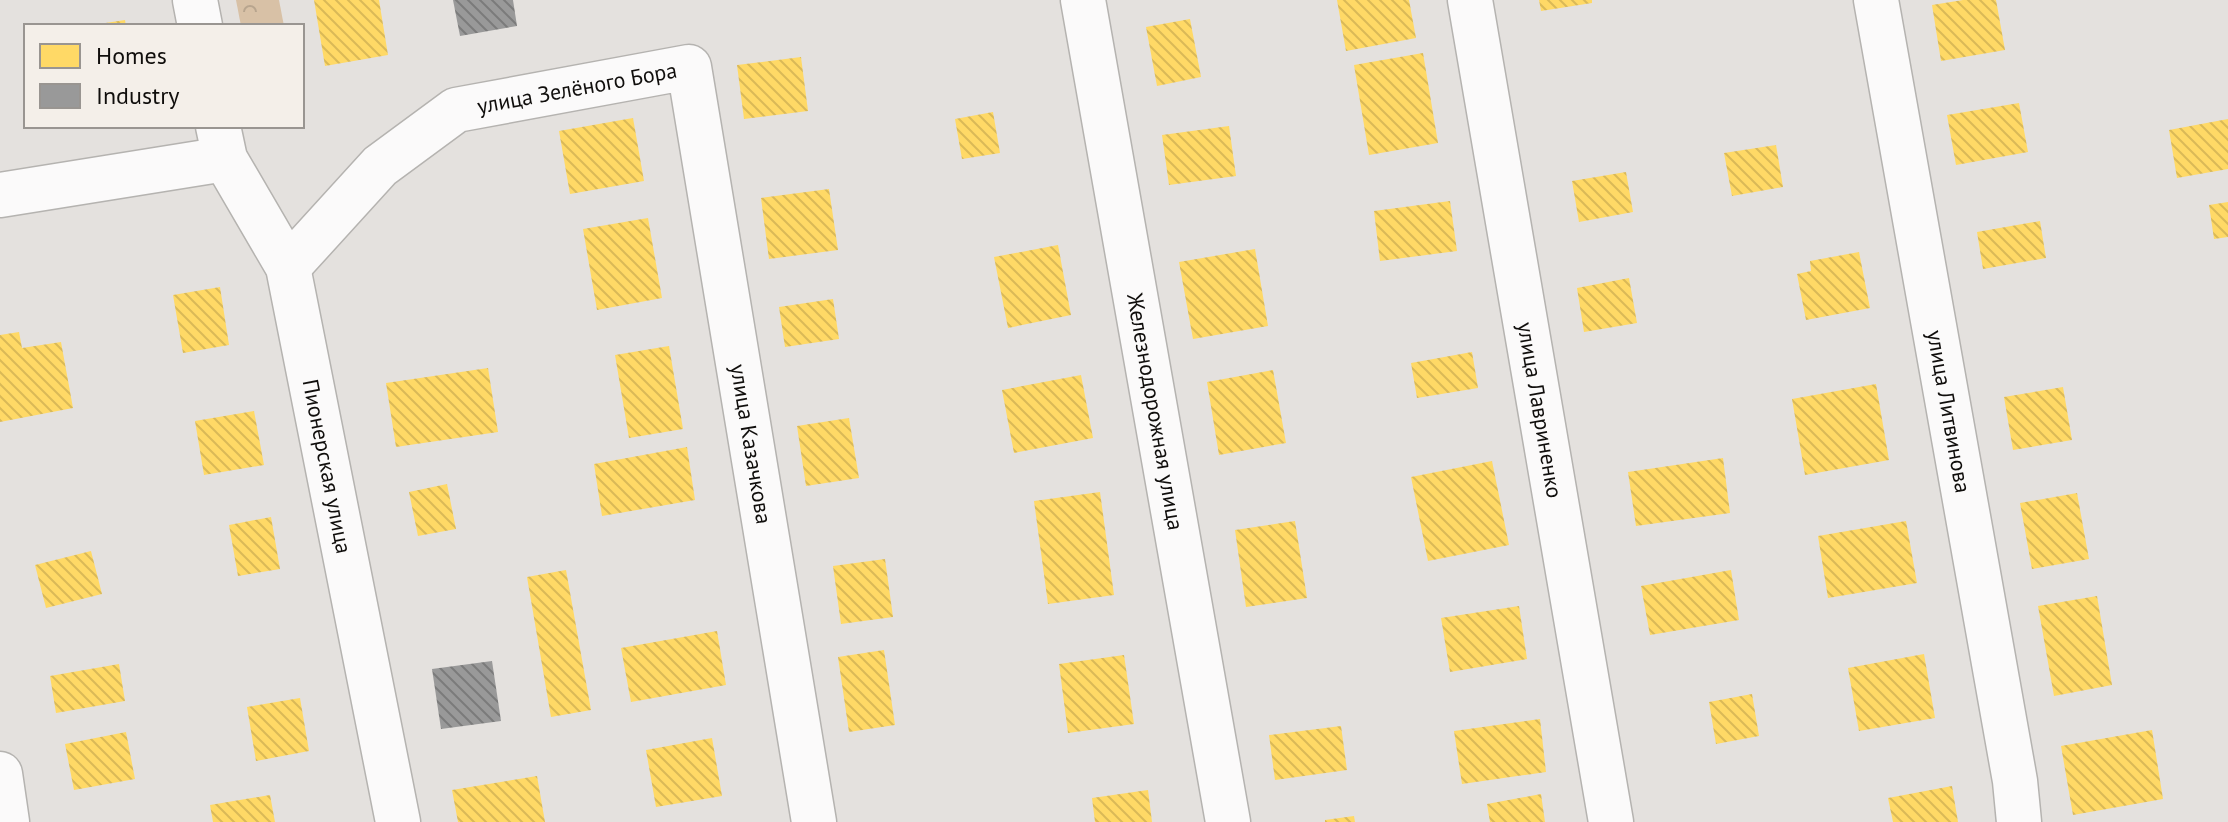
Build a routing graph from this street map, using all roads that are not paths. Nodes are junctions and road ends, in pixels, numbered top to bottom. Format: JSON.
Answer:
{"nodes":[{"id":1,"x":195,"y":0,"type":"edge"},
{"id":2,"x":1083,"y":0,"type":"edge"},
{"id":3,"x":1470,"y":0,"type":"edge"},
{"id":4,"x":1876,"y":0,"type":"edge"},
{"id":5,"x":200,"y":24,"type":"edge"},
{"id":6,"x":689,"y":67,"type":"joint"},
{"id":7,"x":222,"y":143,"type":"edge"},
{"id":8,"x":0,"y":195,"type":"edge"},
{"id":9,"x":288,"y":267,"type":"junction"},
{"id":10,"x":0,"y":774,"type":"edge"},
{"id":11,"x":7,"y":822,"type":"edge"},
{"id":12,"x":398,"y":822,"type":"edge"},
{"id":13,"x":814,"y":822,"type":"edge"},
{"id":14,"x":1228,"y":822,"type":"edge"},
{"id":15,"x":1611,"y":822,"type":"edge"},
{"id":16,"x":2019,"y":822,"type":"edge"}],
"edges":[{"from":1,"to":5,"type":"street"},
{"from":2,"to":14,"type":"street","name":"Железнодорожная улица"},
{"from":3,"to":15,"type":"street","name":"улица Лавриненко"},
{"from":4,"to":16,"type":"street","name":"улица Литвинова"},
{"from":6,"to":9,"type":"street","name":"улица Зелёного Бора"},
{"from":6,"to":13,"type":"street","name":"улица Казачкова"},
{"from":7,"to":8,"type":"street"},
{"from":7,"to":9,"type":"street","name":"Пионерская улица"},
{"from":9,"to":12,"type":"street","name":"Пионерская улица"},
{"from":10,"to":11,"type":"street"}]}
